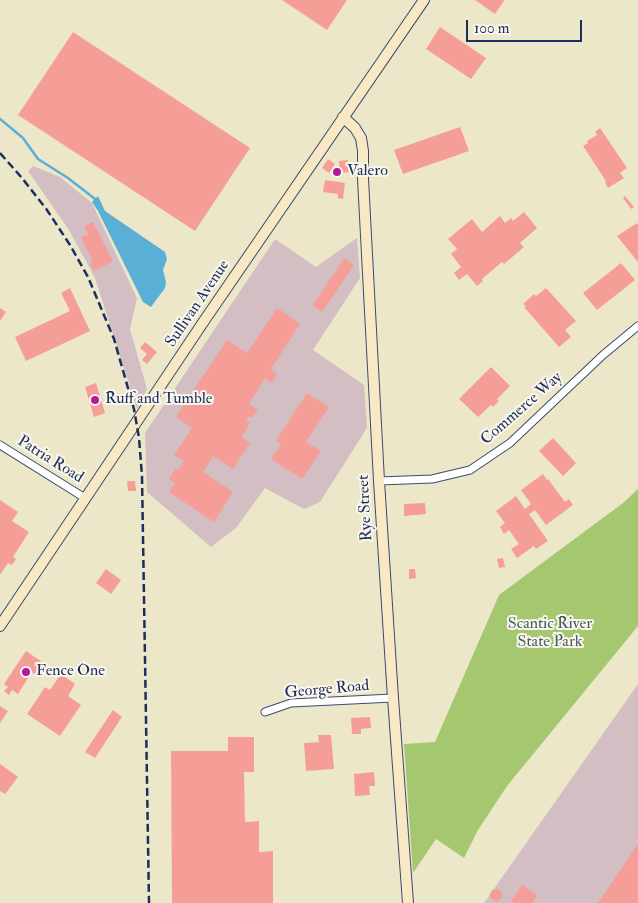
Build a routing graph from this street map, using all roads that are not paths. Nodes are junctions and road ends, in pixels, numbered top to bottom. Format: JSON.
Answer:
{"nodes":[{"id":1,"x":424,"y":0,"type":"edge"},
{"id":2,"x":343,"y":117,"type":"junction"},
{"id":3,"x":638,"y":326,"type":"edge"},
{"id":4,"x":0,"y":445,"type":"edge"},
{"id":5,"x":380,"y":481,"type":"junction"},
{"id":6,"x":85,"y":498,"type":"junction"},
{"id":7,"x":0,"y":626,"type":"edge"},
{"id":8,"x":393,"y":698,"type":"junction"},
{"id":9,"x":265,"y":712,"type":"dead end"},
{"id":10,"x":408,"y":903,"type":"edge"}],
"edges":[{"from":1,"to":2,"type":"street","name":"Sullivan Avenue"},
{"from":2,"to":5,"type":"street","name":"Rye Street"},
{"from":2,"to":6,"type":"street","name":"Sullivan Avenue"},
{"from":3,"to":5,"type":"street","name":"Commerce Way"},
{"from":4,"to":6,"type":"street","name":"Patria Road"},
{"from":5,"to":8,"type":"street","name":"Rye Street"},
{"from":6,"to":7,"type":"street","name":"Sullivan Avenue"},
{"from":8,"to":9,"type":"street","name":"George Road"},
{"from":8,"to":10,"type":"street","name":"Rye Street"}]}
